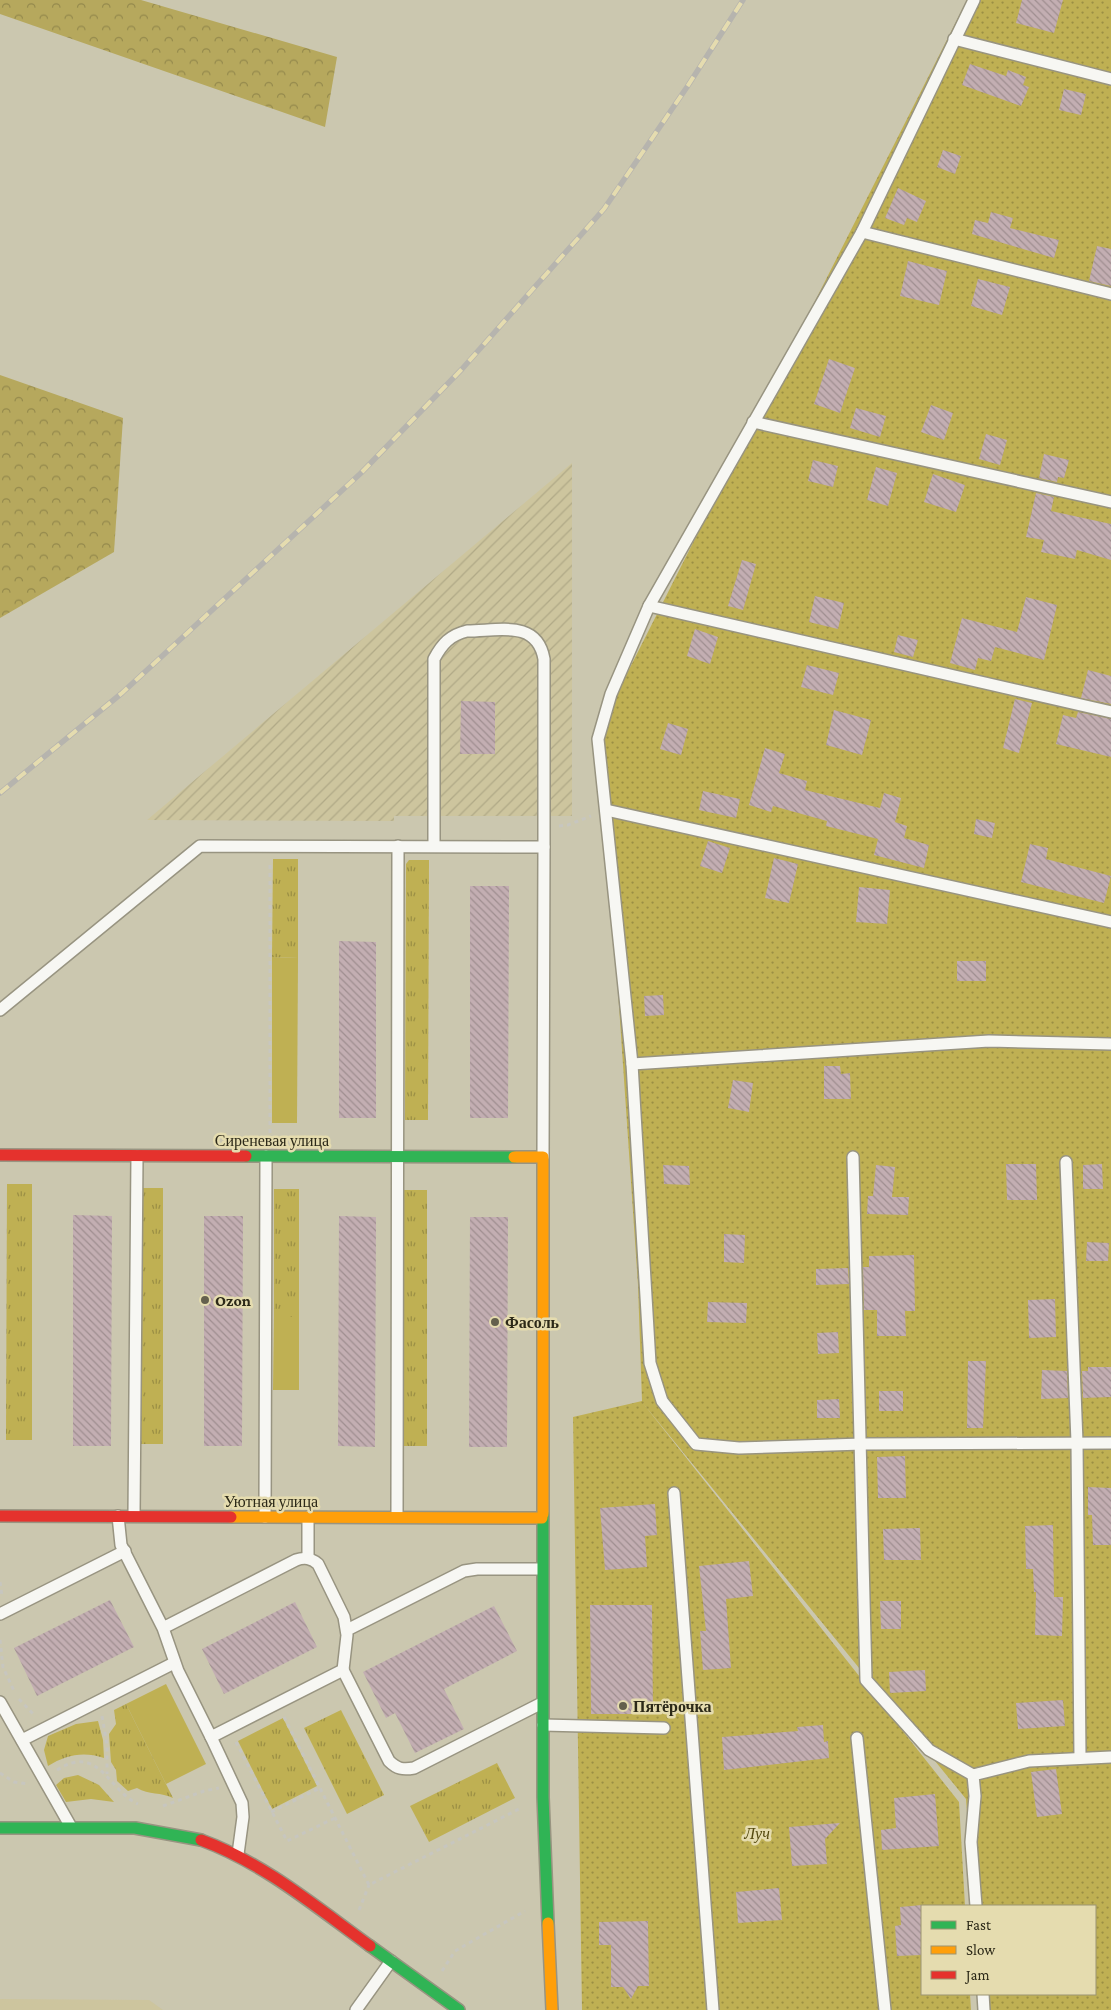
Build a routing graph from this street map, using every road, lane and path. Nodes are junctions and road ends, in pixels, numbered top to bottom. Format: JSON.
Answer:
{"nodes":[{"id":1,"x":974,"y":0,"type":"edge"},
{"id":2,"x":954,"y":39,"type":"junction"},
{"id":3,"x":1111,"y":79,"type":"edge"},
{"id":4,"x":862,"y":232,"type":"junction"},
{"id":5,"x":1111,"y":294,"type":"edge"},
{"id":6,"x":753,"y":422,"type":"junction"},
{"id":7,"x":1111,"y":502,"type":"edge"},
{"id":8,"x":649,"y":606,"type":"junction"},
{"id":9,"x":1111,"y":712,"type":"edge"},
{"id":10,"x":606,"y":810,"type":"junction"},
{"id":11,"x":544,"y":828,"type":"junction"},
{"id":12,"x":270,"y":846,"type":"junction"},
{"id":13,"x":398,"y":846,"type":"junction"},
{"id":14,"x":434,"y":846,"type":"junction"},
{"id":15,"x":544,"y":847,"type":"junction"},
{"id":16,"x":1111,"y":922,"type":"edge"},
{"id":17,"x":0,"y":1010,"type":"edge"},
{"id":18,"x":1111,"y":1044,"type":"edge"},
{"id":19,"x":632,"y":1064,"type":"junction"},
{"id":20,"x":0,"y":1155,"type":"edge"},
{"id":21,"x":137,"y":1156,"type":"junction"},
{"id":22,"x":268,"y":1156,"type":"junction"},
{"id":23,"x":398,"y":1157,"type":"junction"},
{"id":24,"x":543,"y":1157,"type":"junction"},
{"id":25,"x":853,"y":1157,"type":"dead end"},
{"id":26,"x":1066,"y":1162,"type":"dead end"},
{"id":27,"x":1077,"y":1442,"type":"junction"},
{"id":28,"x":1111,"y":1443,"type":"edge"},
{"id":29,"x":862,"y":1444,"type":"junction"},
{"id":30,"x":674,"y":1494,"type":"dead end"},
{"id":31,"x":0,"y":1516,"type":"edge"},
{"id":32,"x":118,"y":1516,"type":"junction"},
{"id":33,"x":134,"y":1516,"type":"junction"},
{"id":34,"x":265,"y":1517,"type":"junction"},
{"id":35,"x":308,"y":1517,"type":"junction"},
{"id":36,"x":397,"y":1517,"type":"junction"},
{"id":37,"x":542,"y":1518,"type":"junction"},
{"id":38,"x":125,"y":1551,"type":"junction"},
{"id":39,"x":308,"y":1558,"type":"junction"},
{"id":40,"x":542,"y":1569,"type":"junction"},
{"id":41,"x":0,"y":1614,"type":"edge"},
{"id":42,"x":163,"y":1628,"type":"junction"},
{"id":43,"x":347,"y":1630,"type":"junction"},
{"id":44,"x":0,"y":1640,"type":"edge"},
{"id":45,"x":174,"y":1663,"type":"junction"},
{"id":46,"x":343,"y":1670,"type":"junction"},
{"id":47,"x":98,"y":1701,"type":"junction"},
{"id":48,"x":0,"y":1702,"type":"edge"},
{"id":49,"x":278,"y":1703,"type":"junction"},
{"id":50,"x":542,"y":1703,"type":"junction"},
{"id":51,"x":543,"y":1725,"type":"junction"},
{"id":52,"x":49,"y":1726,"type":"junction"},
{"id":53,"x":228,"y":1728,"type":"junction"},
{"id":54,"x":664,"y":1728,"type":"dead end"},
{"id":55,"x":211,"y":1737,"type":"junction"},
{"id":56,"x":857,"y":1738,"type":"dead end"},
{"id":57,"x":22,"y":1740,"type":"junction"},
{"id":58,"x":1080,"y":1757,"type":"junction"},
{"id":59,"x":1111,"y":1757,"type":"edge"},
{"id":60,"x":0,"y":1773,"type":"edge"},
{"id":61,"x":108,"y":1774,"type":"junction"},
{"id":62,"x":973,"y":1775,"type":"junction"},
{"id":63,"x":43,"y":1778,"type":"junction"},
{"id":64,"x":236,"y":1788,"type":"junction"},
{"id":65,"x":320,"y":1788,"type":"junction"},
{"id":66,"x":543,"y":1797,"type":"junction"},
{"id":67,"x":144,"y":1806,"type":"dead end"},
{"id":68,"x":156,"y":1807,"type":"dead end"},
{"id":69,"x":271,"y":1812,"type":"junction"},
{"id":70,"x":335,"y":1818,"type":"junction"},
{"id":71,"x":0,"y":1828,"type":"edge"},
{"id":72,"x":72,"y":1828,"type":"junction"},
{"id":73,"x":238,"y":1854,"type":"junction"},
{"id":74,"x":547,"y":1898,"type":"junction"},
{"id":75,"x":976,"y":1905,"type":"edge"},
{"id":76,"x":391,"y":1961,"type":"junction"},
{"id":77,"x":430,"y":1989,"type":"junction"},
{"id":78,"x":983,"y":1995,"type":"edge"},
{"id":79,"x":356,"y":2010,"type":"edge"},
{"id":80,"x":459,"y":2010,"type":"edge"},
{"id":81,"x":552,"y":2010,"type":"edge"},
{"id":82,"x":713,"y":2010,"type":"edge"},
{"id":83,"x":885,"y":2010,"type":"edge"},
{"id":84,"x":984,"y":2010,"type":"edge"}],
"edges":[{"from":1,"to":2,"type":"lane"},
{"from":2,"to":3,"type":"lane"},
{"from":2,"to":4,"type":"lane"},
{"from":4,"to":5,"type":"lane"},
{"from":4,"to":6,"type":"lane"},
{"from":6,"to":7,"type":"lane"},
{"from":6,"to":8,"type":"lane"},
{"from":8,"to":9,"type":"lane"},
{"from":8,"to":10,"type":"lane"},
{"from":10,"to":11,"type":"path"},
{"from":10,"to":16,"type":"lane"},
{"from":10,"to":19,"type":"lane"},
{"from":11,"to":14,"type":"lane"},
{"from":11,"to":15,"type":"lane"},
{"from":12,"to":13,"type":"lane"},
{"from":12,"to":17,"type":"lane"},
{"from":12,"to":22,"type":"path"},
{"from":13,"to":14,"type":"lane"},
{"from":13,"to":23,"type":"lane"},
{"from":14,"to":15,"type":"lane"},
{"from":15,"to":24,"type":"lane"},
{"from":18,"to":19,"type":"lane"},
{"from":19,"to":29,"type":"lane"},
{"from":20,"to":21,"type":"street","name":"Сиреневая улица"},
{"from":21,"to":22,"type":"street","name":"Сиреневая улица"},
{"from":21,"to":33,"type":"lane"},
{"from":22,"to":23,"type":"street","name":"Сиреневая улица"},
{"from":22,"to":34,"type":"lane"},
{"from":23,"to":24,"type":"street","name":"Сиреневая улица"},
{"from":23,"to":36,"type":"lane"},
{"from":24,"to":37,"type":"street"},
{"from":25,"to":29,"type":"lane"},
{"from":26,"to":27,"type":"lane"},
{"from":27,"to":28,"type":"lane"},
{"from":27,"to":29,"type":"lane"},
{"from":27,"to":58,"type":"lane"},
{"from":29,"to":62,"type":"lane"},
{"from":30,"to":82,"type":"lane"},
{"from":31,"to":32,"type":"street","name":"Уютная улица"},
{"from":32,"to":33,"type":"street","name":"Уютная улица"},
{"from":32,"to":38,"type":"lane"},
{"from":33,"to":34,"type":"street","name":"Уютная улица"},
{"from":34,"to":35,"type":"street","name":"Уютная улица"},
{"from":35,"to":36,"type":"street","name":"Уютная улица"},
{"from":35,"to":39,"type":"lane"},
{"from":36,"to":37,"type":"street","name":"Уютная улица"},
{"from":37,"to":40,"type":"street"},
{"from":38,"to":41,"type":"lane"},
{"from":38,"to":42,"type":"lane"},
{"from":39,"to":42,"type":"lane"},
{"from":39,"to":43,"type":"lane"},
{"from":40,"to":43,"type":"lane"},
{"from":40,"to":50,"type":"street"},
{"from":42,"to":45,"type":"lane"},
{"from":43,"to":46,"type":"lane"},
{"from":44,"to":52,"type":"path"},
{"from":45,"to":47,"type":"lane"},
{"from":45,"to":55,"type":"lane"},
{"from":46,"to":49,"type":"lane"},
{"from":46,"to":50,"type":"lane"},
{"from":47,"to":52,"type":"lane"},
{"from":47,"to":61,"type":"path"},
{"from":48,"to":57,"type":"lane"},
{"from":49,"to":53,"type":"lane"},
{"from":49,"to":65,"type":"path"},
{"from":50,"to":51,"type":"street"},
{"from":51,"to":54,"type":"lane"},
{"from":51,"to":66,"type":"street"},
{"from":52,"to":57,"type":"lane"},
{"from":53,"to":55,"type":"lane"},
{"from":53,"to":69,"type":"path"},
{"from":55,"to":64,"type":"lane"},
{"from":56,"to":83,"type":"lane"},
{"from":57,"to":63,"type":"lane"},
{"from":58,"to":59,"type":"lane"},
{"from":58,"to":62,"type":"lane"},
{"from":60,"to":63,"type":"path"},
{"from":61,"to":63,"type":"path"},
{"from":61,"to":67,"type":"path"},
{"from":62,"to":75,"type":"lane"},
{"from":63,"to":72,"type":"lane"},
{"from":64,"to":68,"type":"path"},
{"from":64,"to":73,"type":"lane"},
{"from":65,"to":69,"type":"path"},
{"from":65,"to":70,"type":"path"},
{"from":66,"to":70,"type":"path"},
{"from":66,"to":74,"type":"street"},
{"from":69,"to":70,"type":"path"},
{"from":71,"to":72,"type":"street"},
{"from":72,"to":73,"type":"street"},
{"from":73,"to":76,"type":"street"},
{"from":74,"to":77,"type":"path"},
{"from":74,"to":81,"type":"street"},
{"from":76,"to":77,"type":"street"},
{"from":76,"to":79,"type":"lane"},
{"from":77,"to":80,"type":"street"},
{"from":78,"to":84,"type":"lane"}]}
